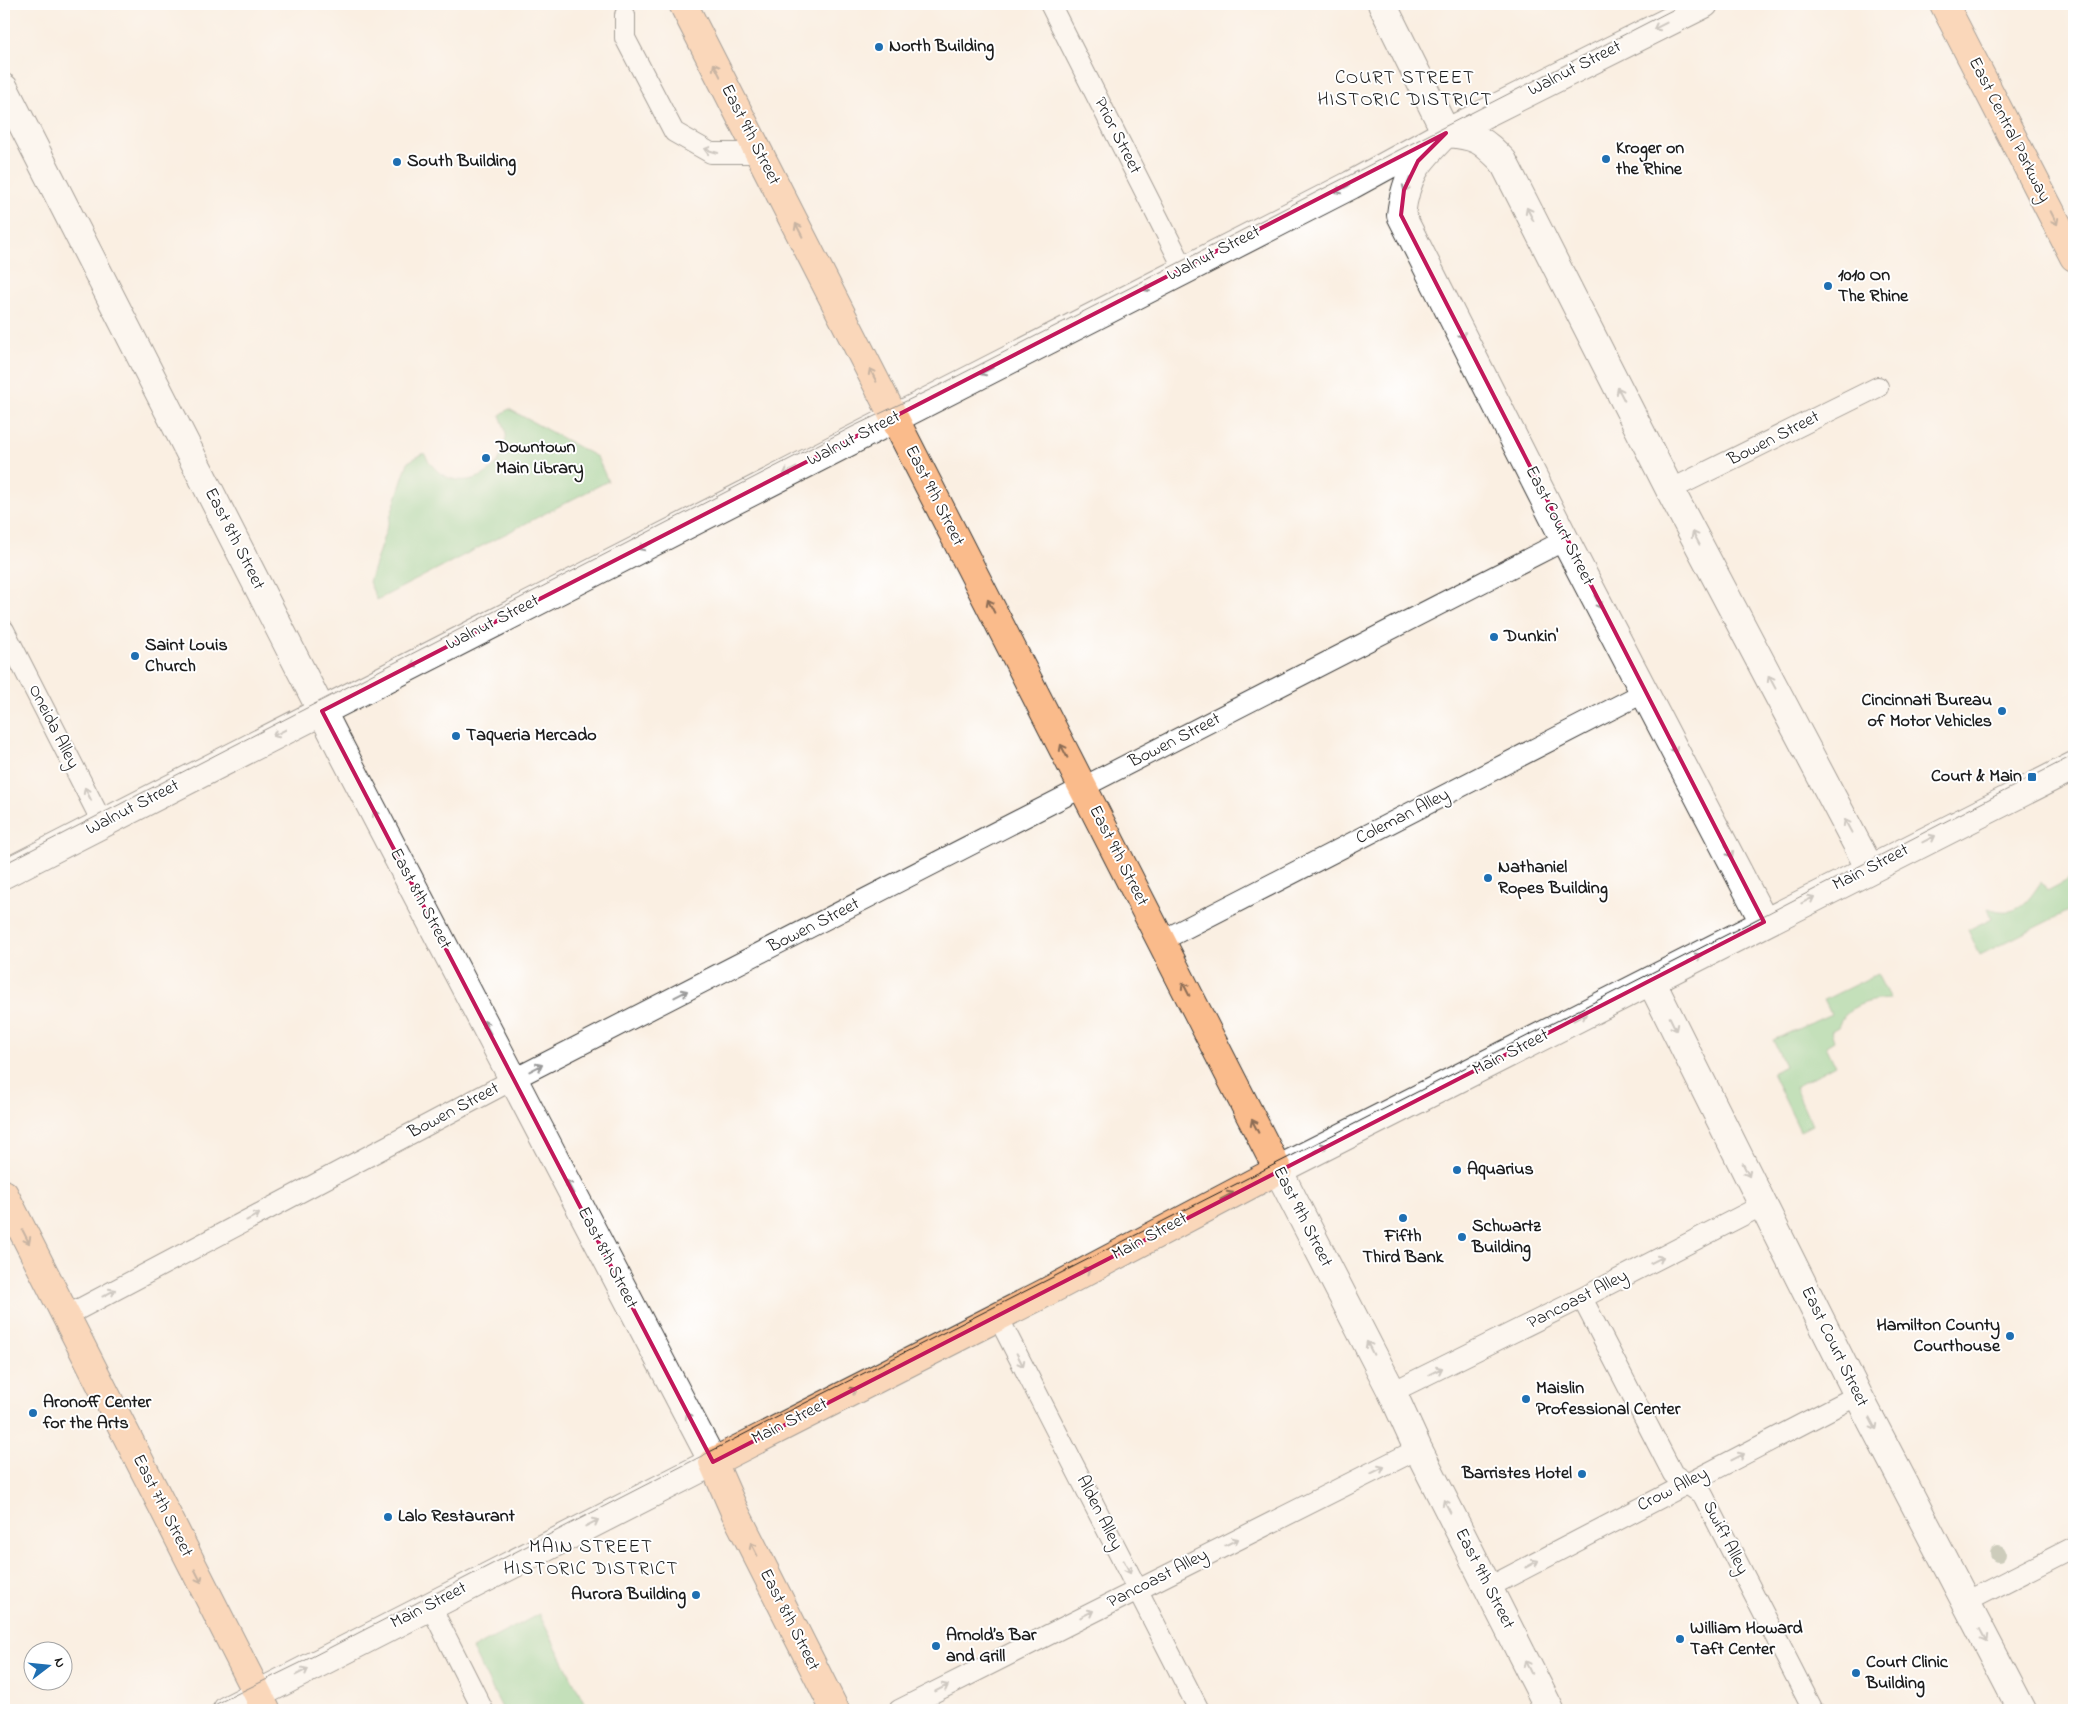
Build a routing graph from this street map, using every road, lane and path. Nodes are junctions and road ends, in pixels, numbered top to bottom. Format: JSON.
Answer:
{"nodes":[{"id":1,"x":684,"y":4,"type":"edge"},
{"id":2,"x":1050,"y":4,"type":"edge"},
{"id":3,"x":1382,"y":4,"type":"edge"},
{"id":4,"x":1704,"y":4,"type":"edge"},
{"id":5,"x":1944,"y":4,"type":"edge"},
{"id":6,"x":625,"y":15,"type":"dead end"},
{"id":7,"x":4,"y":88,"type":"edge"},
{"id":8,"x":1446,"y":133,"type":"junction"},
{"id":9,"x":760,"y":153,"type":"junction"},
{"id":10,"x":2074,"y":257,"type":"edge"},
{"id":11,"x":1184,"y":269,"type":"junction"},
{"id":12,"x":1878,"y":387,"type":"dead end"},
{"id":13,"x":896,"y":418,"type":"junction"},
{"id":14,"x":1670,"y":490,"type":"junction"},
{"id":15,"x":1565,"y":540,"type":"junction"},
{"id":16,"x":4,"y":630,"type":"edge"},
{"id":17,"x":1645,"y":692,"type":"junction"},
{"id":18,"x":322,"y":711,"type":"junction"},
{"id":19,"x":2074,"y":766,"type":"edge"},
{"id":20,"x":1083,"y":788,"type":"junction"},
{"id":21,"x":102,"y":824,"type":"junction"},
{"id":22,"x":1870,"y":869,"type":"junction"},
{"id":23,"x":4,"y":874,"type":"edge"},
{"id":24,"x":1764,"y":922,"type":"junction"},
{"id":25,"x":1161,"y":941,"type":"junction"},
{"id":26,"x":1652,"y":981,"type":"junction"},
{"id":27,"x":514,"y":1079,"type":"junction"},
{"id":28,"x":1278,"y":1170,"type":"junction"},
{"id":29,"x":4,"y":1194,"type":"edge"},
{"id":30,"x":1763,"y":1205,"type":"junction"},
{"id":31,"x":1582,"y":1298,"type":"junction"},
{"id":32,"x":66,"y":1316,"type":"junction"},
{"id":33,"x":998,"y":1316,"type":"junction"},
{"id":34,"x":1392,"y":1392,"type":"junction"},
{"id":35,"x":1858,"y":1395,"type":"junction"},
{"id":36,"x":1418,"y":1450,"type":"junction"},
{"id":37,"x":713,"y":1462,"type":"junction"},
{"id":38,"x":1687,"y":1483,"type":"junction"},
{"id":39,"x":2074,"y":1547,"type":"edge"},
{"id":40,"x":1489,"y":1587,"type":"junction"},
{"id":41,"x":1138,"y":1588,"type":"junction"},
{"id":42,"x":1966,"y":1602,"type":"junction"},
{"id":43,"x":430,"y":1605,"type":"junction"},
{"id":44,"x":262,"y":1702,"type":"edge"},
{"id":45,"x":1192,"y":1708,"type":"edge"},
{"id":46,"x":227,"y":1710,"type":"edge"},
{"id":47,"x":483,"y":1710,"type":"edge"},
{"id":48,"x":835,"y":1710,"type":"edge"},
{"id":49,"x":899,"y":1710,"type":"edge"},
{"id":50,"x":1550,"y":1710,"type":"edge"},
{"id":51,"x":1813,"y":1710,"type":"edge"},
{"id":52,"x":2022,"y":1710,"type":"edge"}],
"edges":[{"from":9,"to":1,"type":"main road","name":"East 9th Street","one_way":true},
{"from":2,"to":11,"type":"lane","name":"Prior Street"},
{"from":3,"to":8,"type":"street"},
{"from":4,"to":8,"type":"street","name":"Walnut Street","one_way":true},
{"from":5,"to":10,"type":"main road","name":"East Central Parkway","one_way":true},
{"from":9,"to":6,"type":"lane","one_way":true},
{"from":7,"to":18,"type":"street","name":"East 8th Street"},
{"from":8,"to":11,"type":"street","name":"Walnut Street","one_way":true},
{"from":14,"to":8,"type":"street","one_way":true},
{"from":8,"to":15,"type":"street","name":"East Court Street","one_way":true},
{"from":13,"to":9,"type":"main road","name":"East 9th Street","one_way":true},
{"from":11,"to":13,"type":"street","name":"Walnut Street","one_way":true},
{"from":12,"to":14,"type":"lane","name":"Bowen Street"},
{"from":13,"to":18,"type":"street","name":"Walnut Street","one_way":true},
{"from":20,"to":13,"type":"main road","name":"East 9th Street","one_way":true},
{"from":22,"to":14,"type":"street","one_way":true},
{"from":15,"to":17,"type":"street","name":"East Court Street","one_way":true},
{"from":15,"to":20,"type":"lane","name":"Bowen Street"},
{"from":21,"to":16,"type":"lane","name":"Oneida Alley","one_way":true},
{"from":17,"to":24,"type":"street","name":"East Court Street","one_way":true},
{"from":17,"to":25,"type":"lane","name":"Coleman Alley"},
{"from":18,"to":21,"type":"street","name":"Walnut Street","one_way":true},
{"from":27,"to":18,"type":"street","name":"East 8th Street","one_way":true},
{"from":22,"to":19,"type":"street","name":"Main Street","one_way":true},
{"from":20,"to":25,"type":"main road","name":"East 9th Street"},
{"from":27,"to":20,"type":"lane","name":"Bowen Street","one_way":true},
{"from":21,"to":23,"type":"street","name":"Walnut Street"},
{"from":24,"to":22,"type":"street","name":"Main Street","one_way":true},
{"from":26,"to":24,"type":"street","name":"Main Street","one_way":true},
{"from":28,"to":25,"type":"main road","name":"East 9th Street","one_way":true},
{"from":28,"to":26,"type":"street","name":"Main Street","one_way":true},
{"from":26,"to":30,"type":"street","name":"East Court Street","one_way":true},
{"from":32,"to":27,"type":"lane","name":"Bowen Street","one_way":true},
{"from":37,"to":27,"type":"street","name":"East 8th Street","one_way":true},
{"from":33,"to":28,"type":"main road","name":"Main Street","one_way":true},
{"from":34,"to":28,"type":"street","name":"East 9th Street","one_way":true},
{"from":29,"to":32,"type":"main road","name":"East 7th Street","one_way":true},
{"from":31,"to":30,"type":"lane","name":"Pancoast Alley","one_way":true},
{"from":30,"to":35,"type":"street","name":"East Court Street"},
{"from":34,"to":31,"type":"lane","name":"Pancoast Alley","one_way":true},
{"from":31,"to":38,"type":"lane","name":"Swift Alley"},
{"from":32,"to":44,"type":"main road","name":"East 7th Street","one_way":true},
{"from":37,"to":33,"type":"main road","name":"Main Street","one_way":true},
{"from":33,"to":41,"type":"lane","name":"Alden Alley","one_way":true},
{"from":34,"to":36,"type":"street","name":"East 9th Street"},
{"from":38,"to":35,"type":"lane","name":"Crow Alley","one_way":true},
{"from":35,"to":42,"type":"street","name":"East Court Street","one_way":true},
{"from":40,"to":36,"type":"street","name":"East 9th Street","one_way":true},
{"from":41,"to":36,"type":"lane","name":"Pancoast Alley","one_way":true},
{"from":43,"to":37,"type":"street","name":"Main Street","one_way":true},
{"from":48,"to":37,"type":"main road","name":"East 8th Street","one_way":true},
{"from":40,"to":38,"type":"lane","name":"Crow Alley","one_way":true},
{"from":38,"to":51,"type":"lane","name":"Swift Alley"},
{"from":39,"to":42,"type":"lane"},
{"from":50,"to":40,"type":"street","name":"East 9th Street","one_way":true},
{"from":41,"to":45,"type":"lane","name":"Alden Alley"},
{"from":49,"to":41,"type":"lane","name":"Pancoast Alley","one_way":true},
{"from":42,"to":52,"type":"street","name":"East Court Street","one_way":true},
{"from":44,"to":43,"type":"street","name":"Main Street","one_way":true},
{"from":43,"to":47,"type":"lane"},
{"from":44,"to":46,"type":"street","name":"Main Street"}]}
